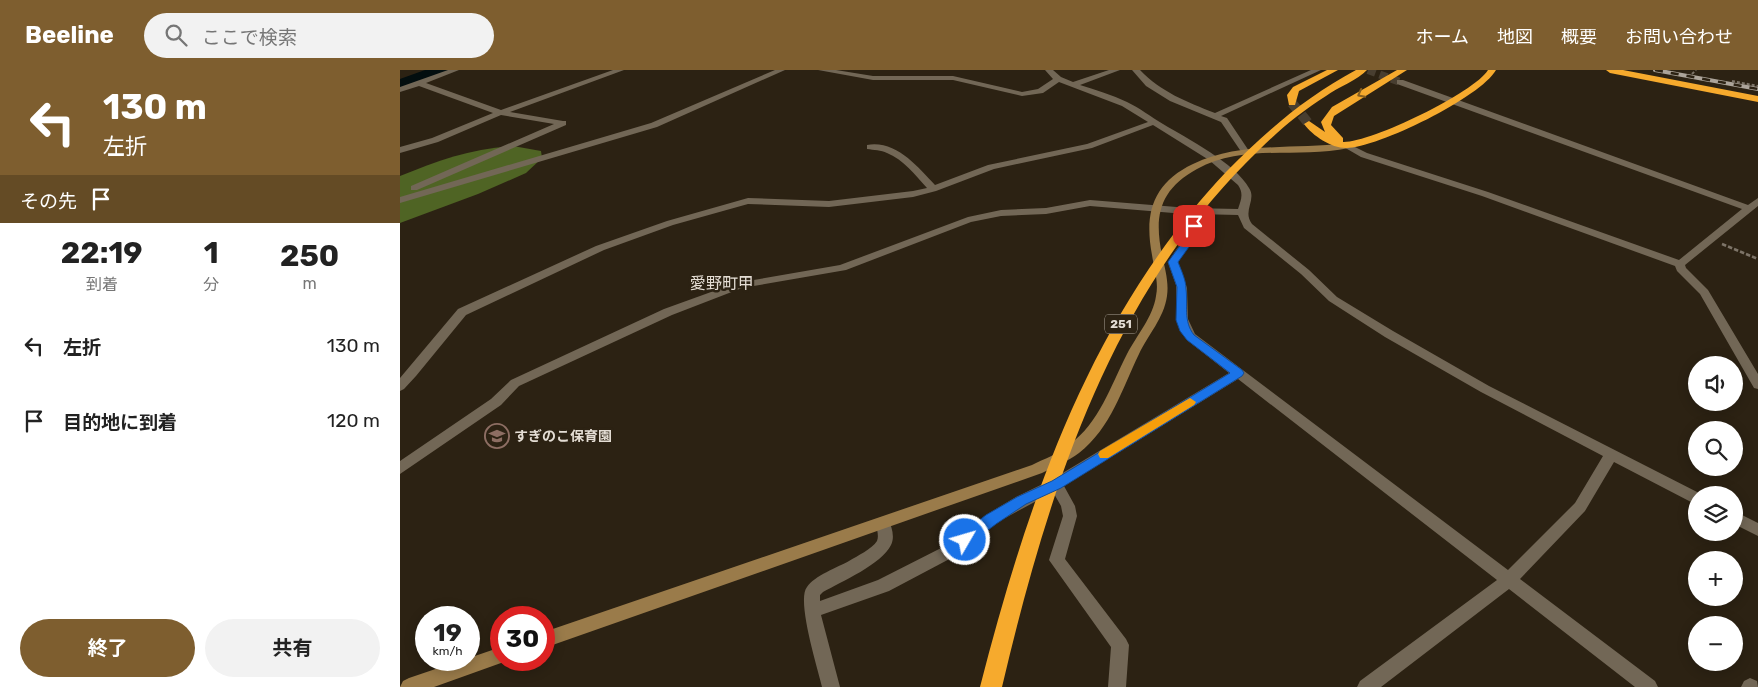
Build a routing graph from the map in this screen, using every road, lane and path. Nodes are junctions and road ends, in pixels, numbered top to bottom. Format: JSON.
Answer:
{"nodes":[{"id":1,"x":455,"y":70,"type":"edge"},
{"id":2,"x":620,"y":70,"type":"edge"},
{"id":3,"x":781,"y":70,"type":"edge"},
{"id":4,"x":822,"y":70,"type":"edge"},
{"id":5,"x":1050,"y":70,"type":"edge"},
{"id":6,"x":1116,"y":70,"type":"edge"},
{"id":7,"x":1136,"y":70,"type":"edge"},
{"id":8,"x":1317,"y":70,"type":"edge"},
{"id":9,"x":1334,"y":70,"type":"edge"},
{"id":10,"x":1403,"y":70,"type":"edge"},
{"id":11,"x":1492,"y":70,"type":"edge"},
{"id":12,"x":1610,"y":70,"type":"edge"},
{"id":13,"x":1696,"y":70,"type":"edge"},
{"id":14,"x":1367,"y":72,"type":"edge"},
{"id":15,"x":1692,"y":74,"type":"dead end"},
{"id":16,"x":1058,"y":79,"type":"junction"},
{"id":17,"x":1400,"y":82,"type":"tunnel mouth"},
{"id":18,"x":419,"y":83,"type":"junction"},
{"id":19,"x":1075,"y":84,"type":"junction"},
{"id":20,"x":400,"y":90,"type":"edge"},
{"id":21,"x":1758,"y":99,"type":"edge"},
{"id":22,"x":1452,"y":100,"type":"junction"},
{"id":23,"x":1292,"y":103,"type":"dead end"},
{"id":24,"x":502,"y":112,"type":"junction"},
{"id":25,"x":1215,"y":116,"type":"junction"},
{"id":26,"x":1154,"y":122,"type":"junction"},
{"id":27,"x":1308,"y":124,"type":"tunnel mouth"},
{"id":28,"x":1346,"y":146,"type":"junction"},
{"id":29,"x":870,"y":147,"type":"dead end"},
{"id":30,"x":400,"y":150,"type":"edge"},
{"id":31,"x":1245,"y":151,"type":"junction"},
{"id":32,"x":1212,"y":158,"type":"junction"},
{"id":33,"x":933,"y":189,"type":"junction"},
{"id":34,"x":400,"y":194,"type":"edge"},
{"id":35,"x":400,"y":200,"type":"edge"},
{"id":36,"x":1758,"y":202,"type":"edge"},
{"id":37,"x":1155,"y":208,"type":"junction"},
{"id":38,"x":1748,"y":208,"type":"junction"},
{"id":39,"x":1189,"y":211,"type":"junction"},
{"id":40,"x":1242,"y":212,"type":"junction"},
{"id":41,"x":1710,"y":239,"type":"junction"},
{"id":42,"x":1758,"y":259,"type":"edge"},
{"id":43,"x":1680,"y":264,"type":"junction"},
{"id":44,"x":1238,"y":373,"type":"junction"},
{"id":45,"x":1758,"y":385,"type":"edge"},
{"id":46,"x":400,"y":386,"type":"edge"},
{"id":47,"x":1611,"y":455,"type":"junction"},
{"id":48,"x":400,"y":468,"type":"edge"},
{"id":49,"x":1056,"y":484,"type":"junction"},
{"id":50,"x":1688,"y":494,"type":"edge"},
{"id":51,"x":1743,"y":522,"type":"edge"},
{"id":52,"x":882,"y":523,"type":"junction"},
{"id":53,"x":1758,"y":530,"type":"edge"},
{"id":54,"x":1509,"y":580,"type":"junction"},
{"id":55,"x":812,"y":611,"type":"junction"},
{"id":56,"x":555,"y":636,"type":"edge"},
{"id":57,"x":490,"y":659,"type":"edge"},
{"id":58,"x":409,"y":687,"type":"edge"},
{"id":59,"x":831,"y":687,"type":"edge"},
{"id":60,"x":991,"y":687,"type":"edge"},
{"id":61,"x":1117,"y":687,"type":"edge"},
{"id":62,"x":1366,"y":687,"type":"edge"},
{"id":63,"x":1649,"y":687,"type":"edge"}],
"edges":[{"from":1,"to":18,"type":"street"},
{"from":2,"to":24,"type":"street"},
{"from":3,"to":35,"type":"street"},
{"from":4,"to":16,"type":"street"},
{"from":5,"to":16,"type":"street"},
{"from":6,"to":19,"type":"street"},
{"from":7,"to":25,"type":"street"},
{"from":8,"to":25,"type":"street"},
{"from":9,"to":23,"type":"highway"},
{"from":10,"to":28,"type":"highway","one_way":true},
{"from":11,"to":22,"type":"highway"},
{"from":12,"to":21,"type":"highway"},
{"from":13,"to":15,"type":"path"},
{"from":14,"to":60,"type":"highway","number":"251"},
{"from":16,"to":19,"type":"street"},
{"from":17,"to":22,"type":"street"},
{"from":18,"to":20,"type":"street"},
{"from":18,"to":24,"type":"street"},
{"from":19,"to":26,"type":"street"},
{"from":22,"to":28,"type":"highway"},
{"from":22,"to":38,"type":"street"},
{"from":24,"to":30,"type":"street"},
{"from":24,"to":34,"type":"street"},
{"from":25,"to":31,"type":"street"},
{"from":26,"to":32,"type":"street"},
{"from":26,"to":33,"type":"street"},
{"from":27,"to":28,"type":"highway"},
{"from":28,"to":31,"type":"street"},
{"from":28,"to":43,"type":"street"},
{"from":29,"to":33,"type":"street"},
{"from":31,"to":32,"type":"street"},
{"from":32,"to":37,"type":"street"},
{"from":32,"to":40,"type":"street"},
{"from":33,"to":46,"type":"street"},
{"from":36,"to":38,"type":"street"},
{"from":37,"to":39,"type":"street"},
{"from":37,"to":48,"type":"street"},
{"from":37,"to":52,"type":"street"},
{"from":38,"to":41,"type":"street"},
{"from":39,"to":40,"type":"street"},
{"from":39,"to":44,"type":"street"},
{"from":40,"to":47,"type":"street"},
{"from":41,"to":42,"type":"path"},
{"from":41,"to":43,"type":"street"},
{"from":43,"to":45,"type":"street"},
{"from":44,"to":49,"type":"street"},
{"from":44,"to":54,"type":"street"},
{"from":47,"to":50,"type":"street"},
{"from":47,"to":54,"type":"street"},
{"from":49,"to":55,"type":"street"},
{"from":49,"to":61,"type":"street"},
{"from":51,"to":53,"type":"street"},
{"from":52,"to":55,"type":"street"},
{"from":52,"to":56,"type":"street"},
{"from":54,"to":62,"type":"street"},
{"from":54,"to":63,"type":"street"},
{"from":55,"to":59,"type":"street"},
{"from":57,"to":58,"type":"street"}]}
